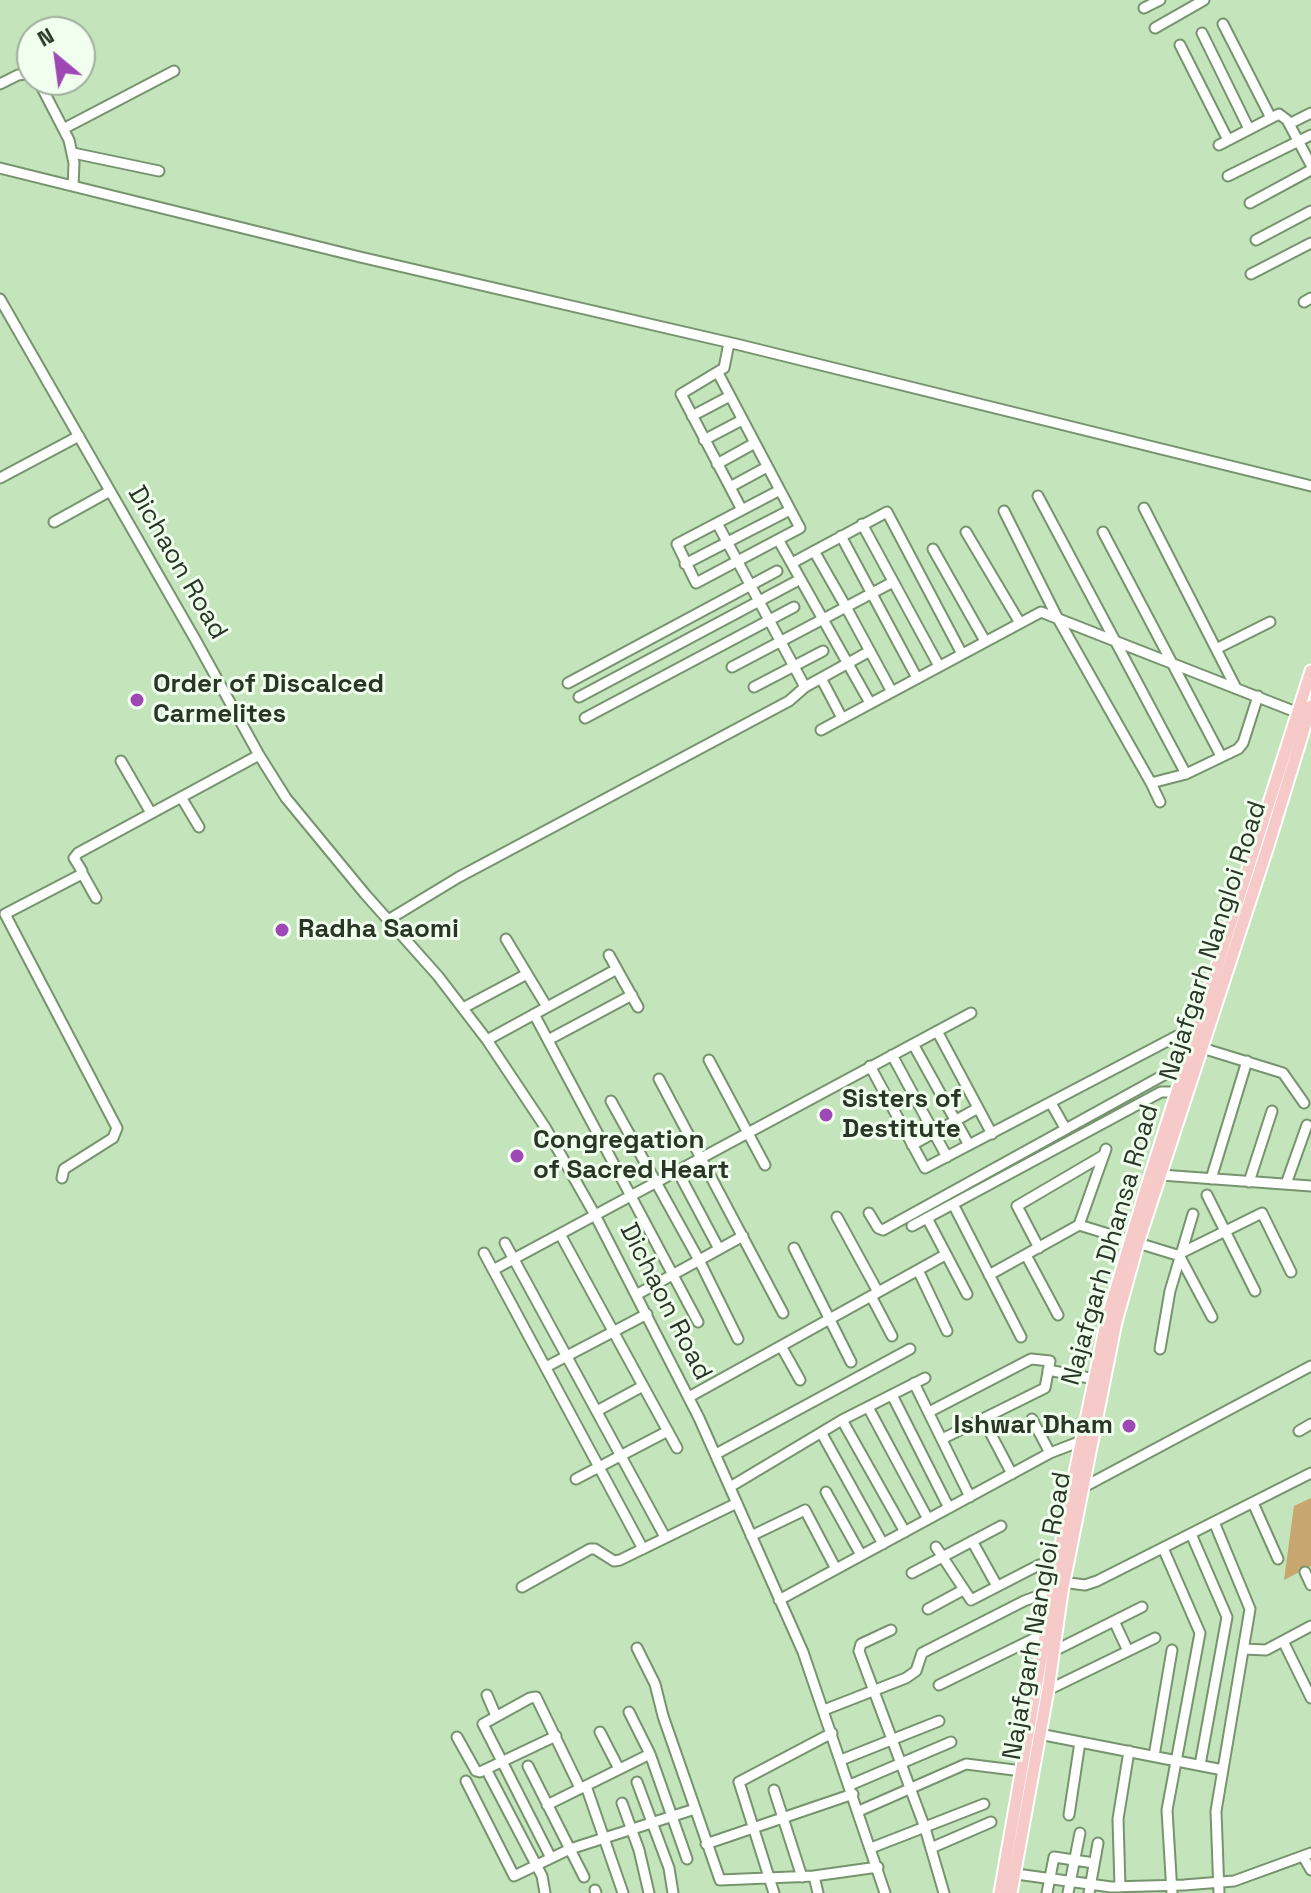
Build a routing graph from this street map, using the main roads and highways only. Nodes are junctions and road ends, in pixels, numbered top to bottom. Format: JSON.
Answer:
{"nodes":[{"id":1,"x":1311,"y":671,"type":"edge"},
{"id":2,"x":1305,"y":712,"type":"edge"},
{"id":3,"x":1186,"y":1076,"type":"junction"},
{"id":4,"x":1134,"y":1242,"type":"junction"},
{"id":5,"x":1087,"y":1439,"type":"junction"},
{"id":6,"x":1057,"y":1585,"type":"junction"},
{"id":7,"x":1034,"y":1733,"type":"junction"},
{"id":8,"x":1009,"y":1873,"type":"junction"},
{"id":9,"x":1000,"y":1893,"type":"edge"},
{"id":10,"x":1011,"y":1893,"type":"edge"}],
"edges":[{"from":1,"to":2,"type":"main road","name":"Najafgarh Dhansa Road"},
{"from":2,"to":3,"type":"main road","name":"Najafgarh Dhansa Road"},
{"from":2,"to":3,"type":"main road","name":"Najafgarh Nangloi Road"},
{"from":3,"to":4,"type":"main road","name":"Najafgarh Nangloi Road"},
{"from":3,"to":4,"type":"main road","name":"Najafgarh Dhansa Road"},
{"from":4,"to":5,"type":"main road","name":"Najafgarh Nangloi Road"},
{"from":5,"to":6,"type":"main road"},
{"from":5,"to":6,"type":"main road","name":"Najafgarh Nangloi Road"},
{"from":6,"to":7,"type":"main road"},
{"from":6,"to":7,"type":"main road","name":"Najafgarh Nangloi Road"},
{"from":7,"to":8,"type":"main road","name":"Najafgarh Nangloi Road"},
{"from":7,"to":8,"type":"main road"},
{"from":8,"to":9,"type":"main road"},
{"from":8,"to":10,"type":"main road","name":"Najafgarh Nangloi Road"}]}
